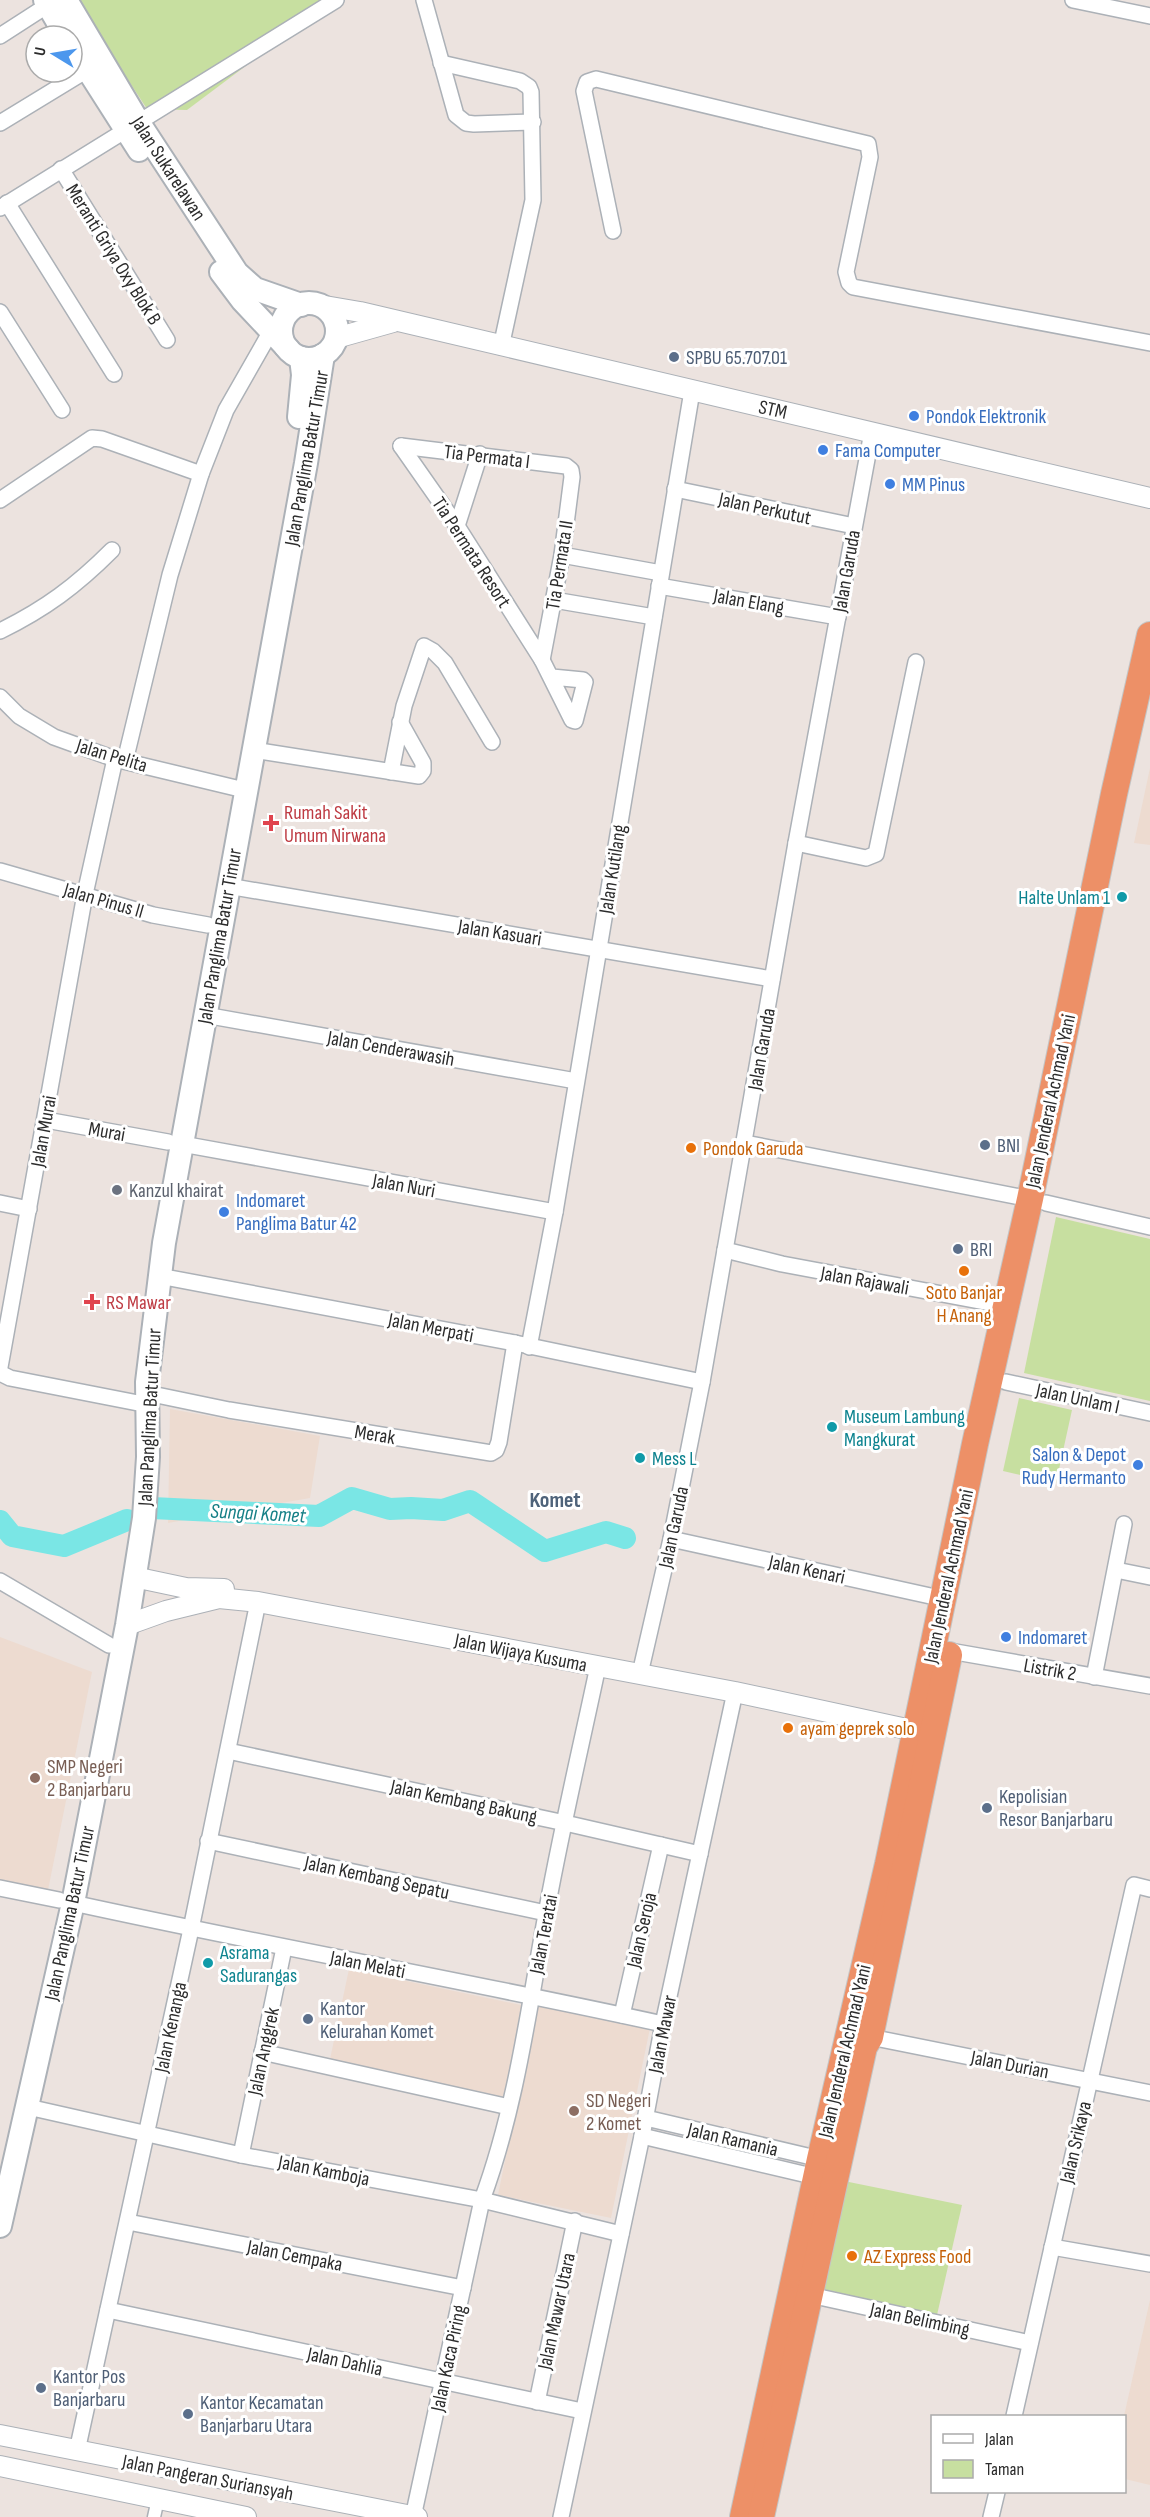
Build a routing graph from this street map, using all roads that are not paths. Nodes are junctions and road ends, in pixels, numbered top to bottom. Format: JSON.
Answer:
{"nodes":[{"id":1,"x":336,"y":0,"type":"edge"},
{"id":2,"x":424,"y":0,"type":"edge"},
{"id":3,"x":1072,"y":0,"type":"edge"},
{"id":4,"x":53,"y":2,"type":"edge"},
{"id":5,"x":1150,"y":16,"type":"edge"},
{"id":6,"x":61,"y":24,"type":"edge"},
{"id":7,"x":0,"y":36,"type":"edge"},
{"id":8,"x":441,"y":63,"type":"junction"},
{"id":9,"x":84,"y":65,"type":"edge"},
{"id":10,"x":87,"y":70,"type":"junction"},
{"id":11,"x":533,"y":122,"type":"junction"},
{"id":12,"x":0,"y":123,"type":"edge"},
{"id":13,"x":132,"y":127,"type":"junction"},
{"id":14,"x":60,"y":169,"type":"junction"},
{"id":15,"x":4,"y":205,"type":"edge"},
{"id":16,"x":614,"y":231,"type":"dead end"},
{"id":17,"x":310,"y":305,"type":"junction"},
{"id":18,"x":0,"y":312,"type":"edge"},
{"id":19,"x":395,"y":321,"type":"junction"},
{"id":20,"x":271,"y":331,"type":"junction"},
{"id":21,"x":167,"y":339,"type":"dead end"},
{"id":22,"x":1150,"y":343,"type":"edge"},
{"id":23,"x":501,"y":347,"type":"junction"},
{"id":24,"x":312,"y":351,"type":"junction"},
{"id":25,"x":114,"y":374,"type":"dead end"},
{"id":26,"x":692,"y":391,"type":"junction"},
{"id":27,"x":62,"y":410,"type":"dead end"},
{"id":28,"x":872,"y":432,"type":"junction"},
{"id":29,"x":401,"y":446,"type":"joint"},
{"id":30,"x":480,"y":454,"type":"junction"},
{"id":31,"x":571,"y":470,"type":"joint"},
{"id":32,"x":201,"y":474,"type":"junction"},
{"id":33,"x":675,"y":489,"type":"junction"},
{"id":34,"x":1150,"y":498,"type":"edge"},
{"id":35,"x":0,"y":500,"type":"edge"},
{"id":36,"x":457,"y":526,"type":"junction"},
{"id":37,"x":854,"y":526,"type":"junction"},
{"id":38,"x":112,"y":550,"type":"dead end"},
{"id":39,"x":562,"y":555,"type":"junction"},
{"id":40,"x":660,"y":579,"type":"junction"},
{"id":41,"x":554,"y":600,"type":"junction"},
{"id":42,"x":654,"y":617,"type":"junction"},
{"id":43,"x":838,"y":617,"type":"junction"},
{"id":44,"x":0,"y":631,"type":"edge"},
{"id":45,"x":1150,"y":635,"type":"edge"},
{"id":46,"x":542,"y":660,"type":"junction"},
{"id":47,"x":916,"y":662,"type":"dead end"},
{"id":48,"x":552,"y":677,"type":"dead end"},
{"id":49,"x":0,"y":698,"type":"edge"},
{"id":50,"x":1150,"y":710,"type":"edge"},
{"id":51,"x":400,"y":722,"type":"junction"},
{"id":52,"x":492,"y":742,"type":"dead end"},
{"id":53,"x":253,"y":750,"type":"junction"},
{"id":54,"x":120,"y":760,"type":"junction"},
{"id":55,"x":392,"y":772,"type":"junction"},
{"id":56,"x":236,"y":788,"type":"junction"},
{"id":57,"x":795,"y":843,"type":"junction"},
{"id":58,"x":0,"y":871,"type":"edge"},
{"id":59,"x":228,"y":886,"type":"junction"},
{"id":60,"x":85,"y":894,"type":"junction"},
{"id":61,"x":208,"y":925,"type":"junction"},
{"id":62,"x":599,"y":948,"type":"junction"},
{"id":63,"x":772,"y":979,"type":"junction"},
{"id":64,"x":205,"y":1015,"type":"junction"},
{"id":65,"x":191,"y":1055,"type":"junction"},
{"id":66,"x":576,"y":1081,"type":"junction"},
{"id":67,"x":46,"y":1120,"type":"junction"},
{"id":68,"x":175,"y":1143,"type":"junction"},
{"id":69,"x":745,"y":1143,"type":"junction"},
{"id":70,"x":1038,"y":1201,"type":"junction"},
{"id":71,"x":0,"y":1203,"type":"edge"},
{"id":72,"x":29,"y":1209,"type":"junction"},
{"id":73,"x":555,"y":1212,"type":"junction"},
{"id":74,"x":1150,"y":1227,"type":"edge"},
{"id":75,"x":725,"y":1250,"type":"junction"},
{"id":76,"x":159,"y":1276,"type":"junction"},
{"id":77,"x":1006,"y":1306,"type":"junction"},
{"id":78,"x":523,"y":1345,"type":"junction"},
{"id":79,"x":0,"y":1367,"type":"edge"},
{"id":80,"x":0,"y":1372,"type":"edge"},
{"id":81,"x":702,"y":1382,"type":"junction"},
{"id":82,"x":1006,"y":1382,"type":"junction"},
{"id":83,"x":142,"y":1399,"type":"junction"},
{"id":84,"x":1150,"y":1413,"type":"edge"},
{"id":85,"x":988,"y":1425,"type":"junction"},
{"id":86,"x":971,"y":1507,"type":"junction"},
{"id":87,"x":1124,"y":1524,"type":"dead end"},
{"id":88,"x":671,"y":1539,"type":"junction"},
{"id":89,"x":1116,"y":1570,"type":"junction"},
{"id":90,"x":134,"y":1577,"type":"junction"},
{"id":91,"x":1150,"y":1577,"type":"edge"},
{"id":92,"x":0,"y":1581,"type":"edge"},
{"id":93,"x":944,"y":1599,"type":"junction"},
{"id":94,"x":258,"y":1602,"type":"junction"},
{"id":95,"x":127,"y":1626,"type":"junction"},
{"id":96,"x":441,"y":1632,"type":"junction"},
{"id":97,"x":109,"y":1645,"type":"junction"},
{"id":98,"x":950,"y":1651,"type":"junction"},
{"id":99,"x":642,"y":1665,"type":"junction"},
{"id":100,"x":598,"y":1666,"type":"junction"},
{"id":101,"x":1094,"y":1677,"type":"junction"},
{"id":102,"x":1150,"y":1686,"type":"edge"},
{"id":103,"x":735,"y":1692,"type":"junction"},
{"id":104,"x":826,"y":1706,"type":"junction"},
{"id":105,"x":917,"y":1726,"type":"junction"},
{"id":106,"x":228,"y":1751,"type":"junction"},
{"id":107,"x":565,"y":1823,"type":"junction"},
{"id":108,"x":208,"y":1841,"type":"junction"},
{"id":109,"x":661,"y":1845,"type":"junction"},
{"id":110,"x":700,"y":1854,"type":"junction"},
{"id":111,"x":897,"y":1867,"type":"junction"},
{"id":112,"x":0,"y":1888,"type":"edge"},
{"id":113,"x":1150,"y":1888,"type":"edge"},
{"id":114,"x":66,"y":1902,"type":"junction"},
{"id":115,"x":546,"y":1913,"type":"junction"},
{"id":116,"x":191,"y":1929,"type":"junction"},
{"id":117,"x":284,"y":1948,"type":"junction"},
{"id":118,"x":531,"y":1995,"type":"junction"},
{"id":119,"x":622,"y":2015,"type":"junction"},
{"id":120,"x":663,"y":2024,"type":"junction"},
{"id":121,"x":860,"y":2043,"type":"junction"},
{"id":122,"x":262,"y":2052,"type":"junction"},
{"id":123,"x":30,"y":2064,"type":"junction"},
{"id":124,"x":1089,"y":2080,"type":"junction"},
{"id":125,"x":1150,"y":2092,"type":"edge"},
{"id":126,"x":28,"y":2107,"type":"junction"},
{"id":127,"x":509,"y":2107,"type":"junction"},
{"id":128,"x":646,"y":2118,"type":"junction"},
{"id":129,"x":147,"y":2134,"type":"junction"},
{"id":130,"x":642,"y":2136,"type":"junction"},
{"id":131,"x":241,"y":2154,"type":"junction"},
{"id":132,"x":0,"y":2161,"type":"edge"},
{"id":133,"x":818,"y":2168,"type":"junction"},
{"id":134,"x":482,"y":2200,"type":"junction"},
{"id":135,"x":575,"y":2221,"type":"junction"},
{"id":136,"x":128,"y":2222,"type":"junction"},
{"id":137,"x":0,"y":2226,"type":"edge"},
{"id":138,"x":621,"y":2234,"type":"junction"},
{"id":139,"x":1052,"y":2247,"type":"junction"},
{"id":140,"x":1150,"y":2264,"type":"edge"},
{"id":141,"x":463,"y":2288,"type":"junction"},
{"id":142,"x":810,"y":2295,"type":"junction"},
{"id":143,"x":108,"y":2310,"type":"junction"},
{"id":144,"x":1030,"y":2343,"type":"junction"},
{"id":145,"x":443,"y":2382,"type":"junction"},
{"id":146,"x":537,"y":2402,"type":"junction"},
{"id":147,"x":582,"y":2411,"type":"junction"},
{"id":148,"x":1014,"y":2415,"type":"edge"},
{"id":149,"x":0,"y":2435,"type":"edge"},
{"id":150,"x":77,"y":2451,"type":"junction"},
{"id":151,"x":0,"y":2466,"type":"edge"},
{"id":152,"x":997,"y":2493,"type":"edge"},
{"id":153,"x":156,"y":2508,"type":"edge"},
{"id":154,"x":992,"y":2516,"type":"edge"},
{"id":155,"x":246,"y":2517,"type":"edge"},
{"id":156,"x":415,"y":2517,"type":"edge"},
{"id":157,"x":561,"y":2517,"type":"edge"},
{"id":158,"x":743,"y":2517,"type":"edge"},
{"id":159,"x":761,"y":2517,"type":"edge"}],
"edges":[{"from":1,"to":13,"type":"street"},
{"from":2,"to":8,"type":"street"},
{"from":3,"to":5,"type":"street"},
{"from":4,"to":6,"type":"main road"},
{"from":4,"to":7,"type":"street"},
{"from":4,"to":13,"type":"main road","name":"Jalan Sukarelawan"},
{"from":8,"to":11,"type":"street"},
{"from":8,"to":11,"type":"street"},
{"from":9,"to":10,"type":"main road","name":"Jalan Sukarelawan"},
{"from":10,"to":12,"type":"street"},
{"from":10,"to":13,"type":"main road","name":"Jalan Sukarelawan"},
{"from":11,"to":23,"type":"street"},
{"from":13,"to":14,"type":"street"},
{"from":13,"to":17,"type":"main road","name":"Jalan Sukarelawan"},
{"from":13,"to":20,"type":"main road","name":"Jalan Sukarelawan"},
{"from":14,"to":15,"type":"street"},
{"from":14,"to":21,"type":"street","name":"Meranti Griya Oxy Blok B"},
{"from":15,"to":25,"type":"street"},
{"from":16,"to":22,"type":"street"},
{"from":17,"to":19,"type":"street","name":"STM"},
{"from":17,"to":24,"type":"main road"},
{"from":17,"to":24,"type":"main road"},
{"from":18,"to":27,"type":"street"},
{"from":19,"to":23,"type":"street","name":"STM"},
{"from":19,"to":24,"type":"street"},
{"from":20,"to":24,"type":"main road","name":"Jalan Sukarelawan"},
{"from":20,"to":32,"type":"street","name":"Jalan Murai"},
{"from":23,"to":26,"type":"street","name":"STM"},
{"from":24,"to":53,"type":"main road","name":"Jalan Panglima Batur Timur"},
{"from":24,"to":56,"type":"main road","name":"Jalan Panglima Batur Timur"},
{"from":26,"to":28,"type":"street","name":"STM"},
{"from":26,"to":33,"type":"street","name":"Jalan Kutilang"},
{"from":28,"to":34,"type":"street","name":"STM"},
{"from":28,"to":37,"type":"street","name":"Jalan Garuda"},
{"from":29,"to":30,"type":"street","name":"Tia Permata I"},
{"from":29,"to":36,"type":"street","name":"Tia Permata Resort"},
{"from":30,"to":31,"type":"street","name":"Tia Permata I"},
{"from":30,"to":36,"type":"street"},
{"from":31,"to":39,"type":"street","name":"Tia Permata II"},
{"from":32,"to":35,"type":"street"},
{"from":32,"to":54,"type":"street","name":"Jalan Murai"},
{"from":33,"to":37,"type":"street","name":"Jalan Perkutut"},
{"from":33,"to":40,"type":"street","name":"Jalan Kutilang"},
{"from":36,"to":46,"type":"street","name":"Tia Permata Resort"},
{"from":37,"to":43,"type":"street","name":"Jalan Garuda"},
{"from":38,"to":44,"type":"street"},
{"from":39,"to":40,"type":"street","name":"Jalan Elang"},
{"from":39,"to":41,"type":"street","name":"Tia Permata II"},
{"from":40,"to":42,"type":"street","name":"Jalan Kutilang"},
{"from":40,"to":43,"type":"street","name":"Jalan Elang"},
{"from":41,"to":42,"type":"street"},
{"from":41,"to":46,"type":"street","name":"Tia Permata II"},
{"from":42,"to":62,"type":"street","name":"Jalan Kutilang"},
{"from":43,"to":57,"type":"street","name":"Jalan Garuda"},
{"from":45,"to":70,"type":"highway","name":"Jalan Jenderal Achmad Yani"},
{"from":46,"to":48,"type":"street","name":"Tia Permata Resort"},
{"from":47,"to":57,"type":"street"},
{"from":49,"to":54,"type":"street","name":"Jalan Pelita"},
{"from":50,"to":70,"type":"highway","name":"Jalan Jenderal Achmad Yani"},
{"from":51,"to":52,"type":"street"},
{"from":51,"to":55,"type":"street"},
{"from":51,"to":55,"type":"street"},
{"from":53,"to":55,"type":"street"},
{"from":53,"to":59,"type":"main road","name":"Jalan Panglima Batur Timur"},
{"from":54,"to":56,"type":"street","name":"Jalan Pelita"},
{"from":54,"to":60,"type":"street","name":"Jalan Murai"},
{"from":56,"to":61,"type":"main road","name":"Jalan Panglima Batur Timur"},
{"from":57,"to":63,"type":"street","name":"Jalan Garuda"},
{"from":58,"to":60,"type":"street","name":"Jalan Pinus II"},
{"from":59,"to":62,"type":"street","name":"Jalan Kasuari"},
{"from":59,"to":64,"type":"main road","name":"Jalan Panglima Batur Timur"},
{"from":60,"to":61,"type":"street","name":"Jalan Pinus II"},
{"from":60,"to":67,"type":"street","name":"Jalan Murai"},
{"from":61,"to":65,"type":"main road","name":"Jalan Panglima Batur Timur"},
{"from":62,"to":63,"type":"street","name":"Jalan Kasuari"},
{"from":62,"to":66,"type":"street","name":"Jalan Kutilang"},
{"from":63,"to":69,"type":"street","name":"Jalan Garuda"},
{"from":64,"to":65,"type":"main road","name":"Jalan Panglima Batur Timur"},
{"from":64,"to":66,"type":"street","name":"Jalan Cenderawasih"},
{"from":65,"to":68,"type":"main road","name":"Jalan Panglima Batur Timur"},
{"from":66,"to":73,"type":"street","name":"Jalan Kutilang"},
{"from":67,"to":68,"type":"street","name":"Murai"},
{"from":67,"to":72,"type":"street","name":"Jalan Murai"},
{"from":68,"to":73,"type":"street","name":"Jalan Nuri"},
{"from":68,"to":76,"type":"main road","name":"Jalan Panglima Batur Timur"},
{"from":68,"to":83,"type":"main road","name":"Jalan Panglima Batur Timur"},
{"from":69,"to":70,"type":"street"},
{"from":69,"to":75,"type":"street","name":"Jalan Garuda"},
{"from":70,"to":74,"type":"street"},
{"from":70,"to":77,"type":"highway","name":"Jalan Jenderal Achmad Yani"},
{"from":70,"to":82,"type":"highway","name":"Jalan Jenderal Achmad Yani"},
{"from":71,"to":72,"type":"street"},
{"from":72,"to":79,"type":"street","name":"Jalan Murai"},
{"from":73,"to":78,"type":"street","name":"Jalan Kutilang"},
{"from":75,"to":77,"type":"street","name":"Jalan Rajawali"},
{"from":75,"to":81,"type":"street","name":"Jalan Garuda"},
{"from":76,"to":78,"type":"street","name":"Jalan Merpati"},
{"from":76,"to":83,"type":"main road","name":"Jalan Panglima Batur Timur"},
{"from":77,"to":85,"type":"highway","name":"Jalan Jenderal Achmad Yani"},
{"from":78,"to":81,"type":"street","name":"Jalan Merpati"},
{"from":78,"to":83,"type":"street","name":"Merak"},
{"from":80,"to":83,"type":"street"},
{"from":81,"to":88,"type":"street","name":"Jalan Garuda"},
{"from":82,"to":84,"type":"street","name":"Jalan Unlam I"},
{"from":82,"to":85,"type":"highway","name":"Jalan Jenderal Achmad Yani"},
{"from":83,"to":90,"type":"main road","name":"Jalan Panglima Batur Timur"},
{"from":83,"to":97,"type":"main road","name":"Jalan Panglima Batur Timur"},
{"from":85,"to":86,"type":"highway","name":"Jalan Jenderal Achmad Yani"},
{"from":86,"to":93,"type":"highway","name":"Jalan Jenderal Achmad Yani"},
{"from":86,"to":98,"type":"highway","name":"Jalan Jenderal Achmad Yani"},
{"from":87,"to":89,"type":"street"},
{"from":88,"to":93,"type":"street","name":"Jalan Kenari"},
{"from":88,"to":99,"type":"street","name":"Jalan Garuda"},
{"from":89,"to":91,"type":"street"},
{"from":89,"to":101,"type":"street"},
{"from":90,"to":95,"type":"main road","name":"Jalan Panglima Batur Timur"},
{"from":90,"to":96,"type":"street","name":"Jalan Wijaya Kusuma"},
{"from":92,"to":97,"type":"street"},
{"from":93,"to":105,"type":"highway","name":"Jalan Jenderal Achmad Yani"},
{"from":94,"to":95,"type":"street","name":"Jalan Wijaya Kusuma"},
{"from":94,"to":96,"type":"street","name":"Jalan Wijaya Kusuma"},
{"from":94,"to":106,"type":"street","name":"Jalan Kenanga"},
{"from":95,"to":114,"type":"main road","name":"Jalan Panglima Batur Timur"},
{"from":96,"to":99,"type":"street","name":"Jalan Wijaya Kusuma"},
{"from":96,"to":100,"type":"street","name":"Jalan Wijaya Kusuma"},
{"from":97,"to":114,"type":"main road","name":"Jalan Panglima Batur Timur"},
{"from":98,"to":101,"type":"street","name":"Listrik 2"},
{"from":98,"to":111,"type":"highway","name":"Jalan Jenderal Achmad Yani"},
{"from":99,"to":104,"type":"street","name":"Jalan Wijaya Kusuma"},
{"from":100,"to":103,"type":"street","name":"Jalan Wijaya Kusuma"},
{"from":100,"to":107,"type":"street","name":"Jalan Teratai"},
{"from":101,"to":102,"type":"street","name":"Listrik 2"},
{"from":103,"to":104,"type":"street","name":"Jalan Wijaya Kusuma"},
{"from":103,"to":110,"type":"street","name":"Jalan Mawar"},
{"from":104,"to":105,"type":"street","name":"Jalan Wijaya Kusuma"},
{"from":105,"to":111,"type":"highway","name":"Jalan Jenderal Achmad Yani"},
{"from":106,"to":107,"type":"street","name":"Jalan Kembang Bakung"},
{"from":106,"to":108,"type":"street","name":"Jalan Kenanga"},
{"from":107,"to":109,"type":"street","name":"Jalan Kembang Bakung"},
{"from":107,"to":115,"type":"street","name":"Jalan Teratai"},
{"from":108,"to":115,"type":"street","name":"Jalan Kembang Sepatu"},
{"from":108,"to":116,"type":"street","name":"Jalan Kenanga"},
{"from":109,"to":110,"type":"street","name":"Jalan Kembang Bakung"},
{"from":109,"to":119,"type":"street","name":"Jalan Seroja"},
{"from":110,"to":120,"type":"street","name":"Jalan Mawar"},
{"from":111,"to":121,"type":"highway","name":"Jalan Jenderal Achmad Yani"},
{"from":112,"to":114,"type":"street","name":"Jalan Melati"},
{"from":113,"to":124,"type":"street","name":"Jalan Srikaya"},
{"from":114,"to":116,"type":"street","name":"Jalan Melati"},
{"from":114,"to":123,"type":"main road","name":"Jalan Panglima Batur Timur"},
{"from":115,"to":118,"type":"street","name":"Jalan Teratai"},
{"from":116,"to":117,"type":"street","name":"Jalan Melati"},
{"from":116,"to":129,"type":"street","name":"Jalan Kenanga"},
{"from":117,"to":118,"type":"street","name":"Jalan Melati"},
{"from":117,"to":122,"type":"street","name":"Jalan Anggrek"},
{"from":118,"to":119,"type":"street","name":"Jalan Melati"},
{"from":118,"to":127,"type":"street","name":"Jalan Teratai"},
{"from":119,"to":120,"type":"street","name":"Jalan Melati"},
{"from":120,"to":128,"type":"street","name":"Jalan Mawar"},
{"from":121,"to":124,"type":"street","name":"Jalan Durian"},
{"from":121,"to":133,"type":"highway","name":"Jalan Jenderal Achmad Yani"},
{"from":121,"to":142,"type":"highway","name":"Jalan Jenderal Achmad Yani"},
{"from":122,"to":127,"type":"street"},
{"from":122,"to":131,"type":"street","name":"Jalan Anggrek"},
{"from":123,"to":126,"type":"main road","name":"Jalan Panglima Batur Timur"},
{"from":123,"to":132,"type":"main road","name":"Jalan Panglima Batur Timur"},
{"from":124,"to":125,"type":"street","name":"Jalan Durian"},
{"from":124,"to":139,"type":"street","name":"Jalan Srikaya"},
{"from":126,"to":129,"type":"street","name":"Jalan Kamboja"},
{"from":126,"to":137,"type":"main road","name":"Jalan Panglima Batur Timur"},
{"from":127,"to":134,"type":"street","name":"Jalan Teratai"},
{"from":128,"to":130,"type":"street","name":"Jalan Mawar"},
{"from":128,"to":133,"type":"street","name":"Jalan Ramania"},
{"from":129,"to":131,"type":"street","name":"Jalan Kamboja"},
{"from":129,"to":136,"type":"street","name":"Jalan Kenanga"},
{"from":130,"to":133,"type":"street","name":"Jalan Ramania"},
{"from":130,"to":138,"type":"street","name":"Jalan Mawar"},
{"from":131,"to":134,"type":"street","name":"Jalan Kamboja"},
{"from":133,"to":158,"type":"highway","name":"Jalan Jenderal Achmad Yani"},
{"from":134,"to":135,"type":"street","name":"Jalan Kamboja"},
{"from":134,"to":141,"type":"street","name":"Jalan Kaca Piring"},
{"from":135,"to":138,"type":"street","name":"Jalan Kamboja"},
{"from":135,"to":146,"type":"street","name":"Jalan Mawar Utara"},
{"from":136,"to":141,"type":"street","name":"Jalan Cempaka"},
{"from":136,"to":143,"type":"street","name":"Jalan Kenanga"},
{"from":138,"to":147,"type":"street","name":"Jalan Mawar"},
{"from":139,"to":140,"type":"street"},
{"from":139,"to":144,"type":"street","name":"Jalan Srikaya"},
{"from":141,"to":145,"type":"street","name":"Jalan Kaca Piring"},
{"from":142,"to":144,"type":"street","name":"Jalan Belimbing"},
{"from":142,"to":159,"type":"highway","name":"Jalan Jenderal Achmad Yani"},
{"from":143,"to":145,"type":"street","name":"Jalan Dahlia"},
{"from":143,"to":150,"type":"street","name":"Jalan Kenanga"},
{"from":144,"to":148,"type":"street","name":"Jalan Srikaya"},
{"from":145,"to":146,"type":"street","name":"Jalan Dahlia"},
{"from":145,"to":156,"type":"street","name":"Jalan Kaca Piring"},
{"from":146,"to":147,"type":"street","name":"Jalan Dahlia"},
{"from":147,"to":157,"type":"street","name":"Jalan Mawar"},
{"from":149,"to":150,"type":"street","name":"Jalan Pangeran Suriansyah"},
{"from":150,"to":156,"type":"street","name":"Jalan Pangeran Suriansyah"},
{"from":151,"to":153,"type":"street","name":"Jalan Pangeran Suriansyah"},
{"from":152,"to":154,"type":"street"},
{"from":153,"to":155,"type":"street","name":"Jalan Pangeran Suriansyah"}]}
